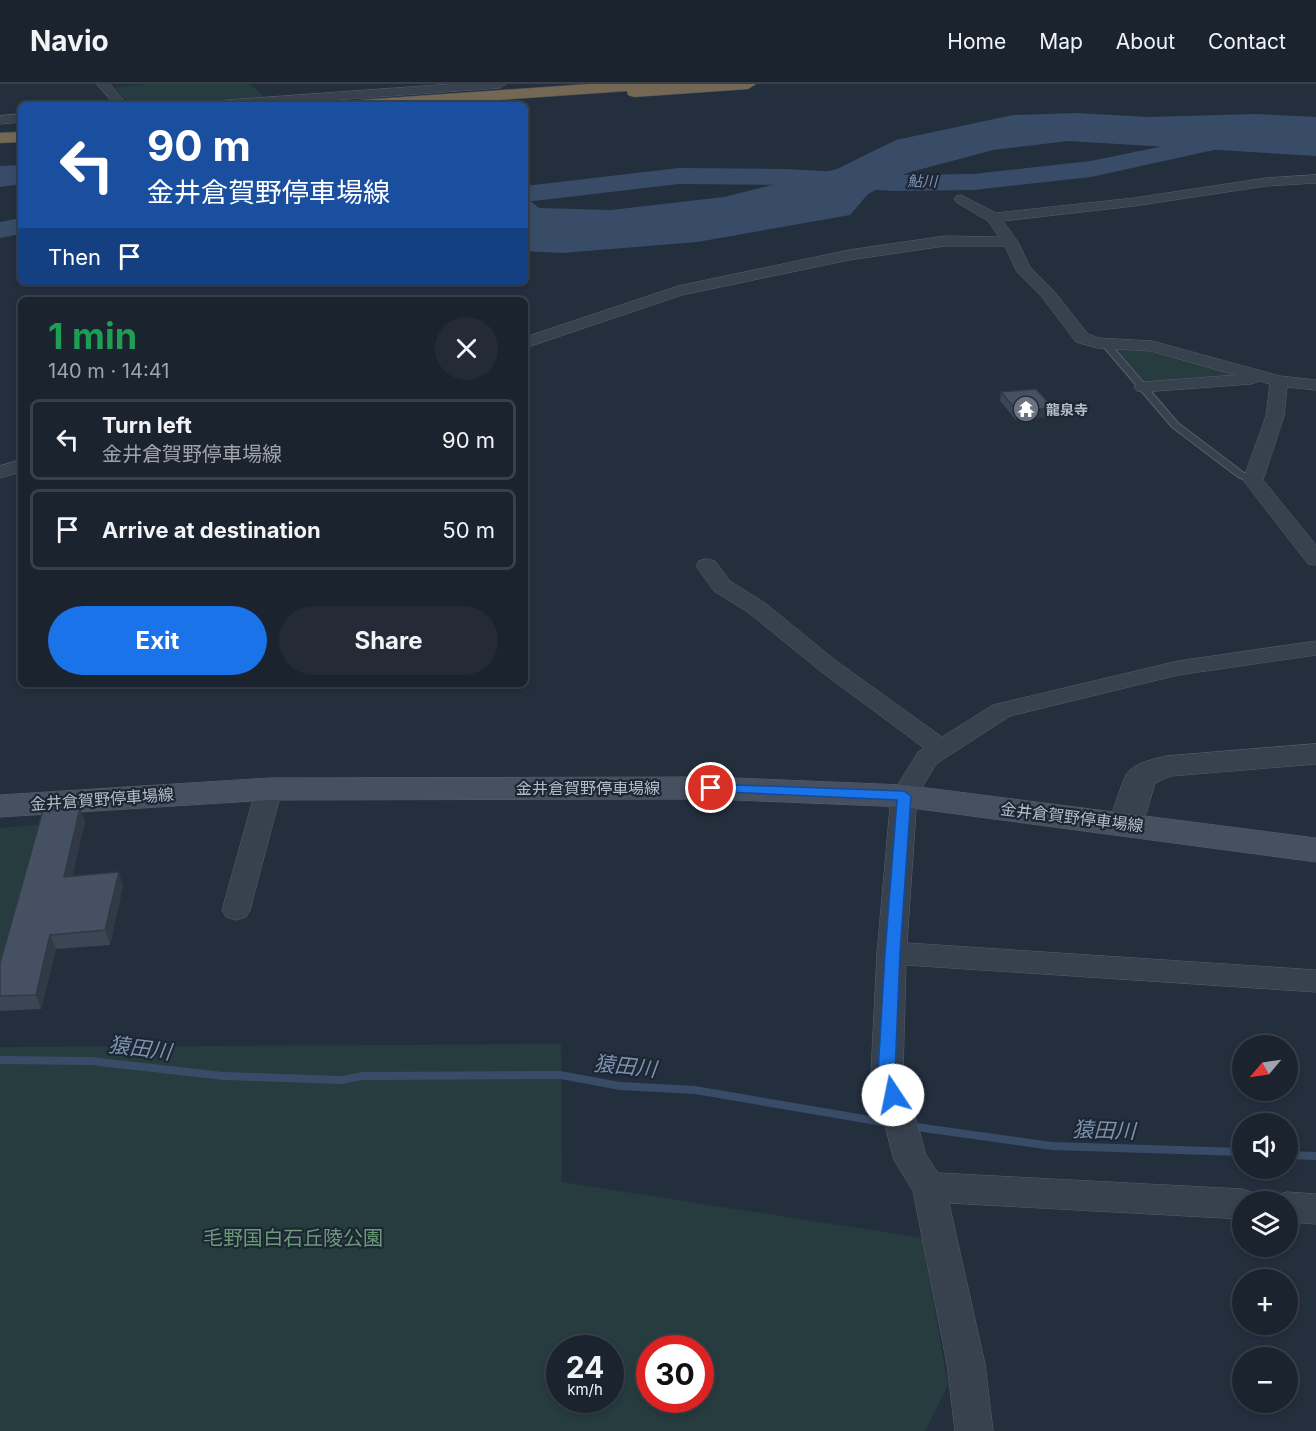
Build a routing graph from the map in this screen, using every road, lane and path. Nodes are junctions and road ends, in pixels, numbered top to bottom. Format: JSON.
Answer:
{"nodes":[{"id":1,"x":103,"y":84,"type":"edge"},
{"id":2,"x":500,"y":84,"type":"edge"},
{"id":3,"x":655,"y":84,"type":"edge"},
{"id":4,"x":748,"y":84,"type":"edge"},
{"id":5,"x":119,"y":102,"type":"edge"},
{"id":6,"x":256,"y":102,"type":"edge"},
{"id":7,"x":403,"y":102,"type":"edge"},
{"id":8,"x":499,"y":102,"type":"edge"},
{"id":9,"x":18,"y":118,"type":"edge"},
{"id":10,"x":0,"y":120,"type":"edge"},
{"id":11,"x":18,"y":129,"type":"edge"},
{"id":12,"x":0,"y":131,"type":"edge"},
{"id":13,"x":18,"y":136,"type":"edge"},
{"id":14,"x":0,"y":138,"type":"edge"},
{"id":15,"x":1316,"y":179,"type":"edge"},
{"id":16,"x":962,"y":199,"type":"dead end"},
{"id":17,"x":993,"y":218,"type":"junction"},
{"id":18,"x":1010,"y":242,"type":"junction"},
{"id":19,"x":528,"y":342,"type":"edge"},
{"id":20,"x":1105,"y":343,"type":"junction"},
{"id":21,"x":1274,"y":380,"type":"junction"},
{"id":22,"x":1316,"y":385,"type":"edge"},
{"id":23,"x":1143,"y":387,"type":"junction"},
{"id":24,"x":18,"y":467,"type":"edge"},
{"id":25,"x":0,"y":472,"type":"edge"},
{"id":26,"x":1253,"y":480,"type":"junction"},
{"id":27,"x":1316,"y":559,"type":"edge"},
{"id":28,"x":706,"y":566,"type":"dead end"},
{"id":29,"x":1316,"y":648,"type":"edge"},
{"id":30,"x":941,"y":748,"type":"junction"},
{"id":31,"x":1316,"y":754,"type":"edge"},
{"id":32,"x":269,"y":789,"type":"junction"},
{"id":33,"x":904,"y":796,"type":"junction"},
{"id":34,"x":0,"y":806,"type":"edge"},
{"id":35,"x":1124,"y":824,"type":"junction"},
{"id":36,"x":1316,"y":850,"type":"edge"},
{"id":37,"x":236,"y":910,"type":"dead end"},
{"id":38,"x":892,"y":953,"type":"junction"},
{"id":39,"x":1316,"y":981,"type":"edge"},
{"id":40,"x":929,"y":1187,"type":"junction"},
{"id":41,"x":1232,"y":1203,"type":"edge"},
{"id":42,"x":1298,"y":1208,"type":"edge"},
{"id":43,"x":1316,"y":1209,"type":"edge"},
{"id":44,"x":968,"y":1427,"type":"edge"}],
"edges":[{"from":1,"to":5,"type":"street"},
{"from":2,"to":6,"type":"street"},
{"from":3,"to":7,"type":"highway"},
{"from":4,"to":8,"type":"highway"},
{"from":9,"to":10,"type":"street"},
{"from":11,"to":12,"type":"highway"},
{"from":13,"to":14,"type":"highway"},
{"from":15,"to":17,"type":"street"},
{"from":16,"to":17,"type":"street"},
{"from":17,"to":18,"type":"street"},
{"from":18,"to":19,"type":"street"},
{"from":18,"to":20,"type":"street"},
{"from":20,"to":21,"type":"street"},
{"from":20,"to":23,"type":"lane"},
{"from":21,"to":22,"type":"street"},
{"from":21,"to":23,"type":"street"},
{"from":21,"to":26,"type":"street"},
{"from":23,"to":26,"type":"lane"},
{"from":24,"to":25,"type":"street"},
{"from":26,"to":27,"type":"street"},
{"from":28,"to":30,"type":"street"},
{"from":29,"to":30,"type":"street"},
{"from":30,"to":33,"type":"street"},
{"from":31,"to":35,"type":"street"},
{"from":32,"to":33,"type":"main road","name":"金井倉賀野停車場線"},
{"from":32,"to":34,"type":"main road","name":"金井倉賀野停車場線"},
{"from":32,"to":37,"type":"street"},
{"from":33,"to":35,"type":"main road","name":"金井倉賀野停車場線"},
{"from":33,"to":38,"type":"street"},
{"from":35,"to":36,"type":"main road","name":"金井倉賀野停車場線"},
{"from":38,"to":39,"type":"street"},
{"from":38,"to":40,"type":"street"},
{"from":40,"to":41,"type":"street"},
{"from":40,"to":44,"type":"street"},
{"from":42,"to":43,"type":"street"}]}
